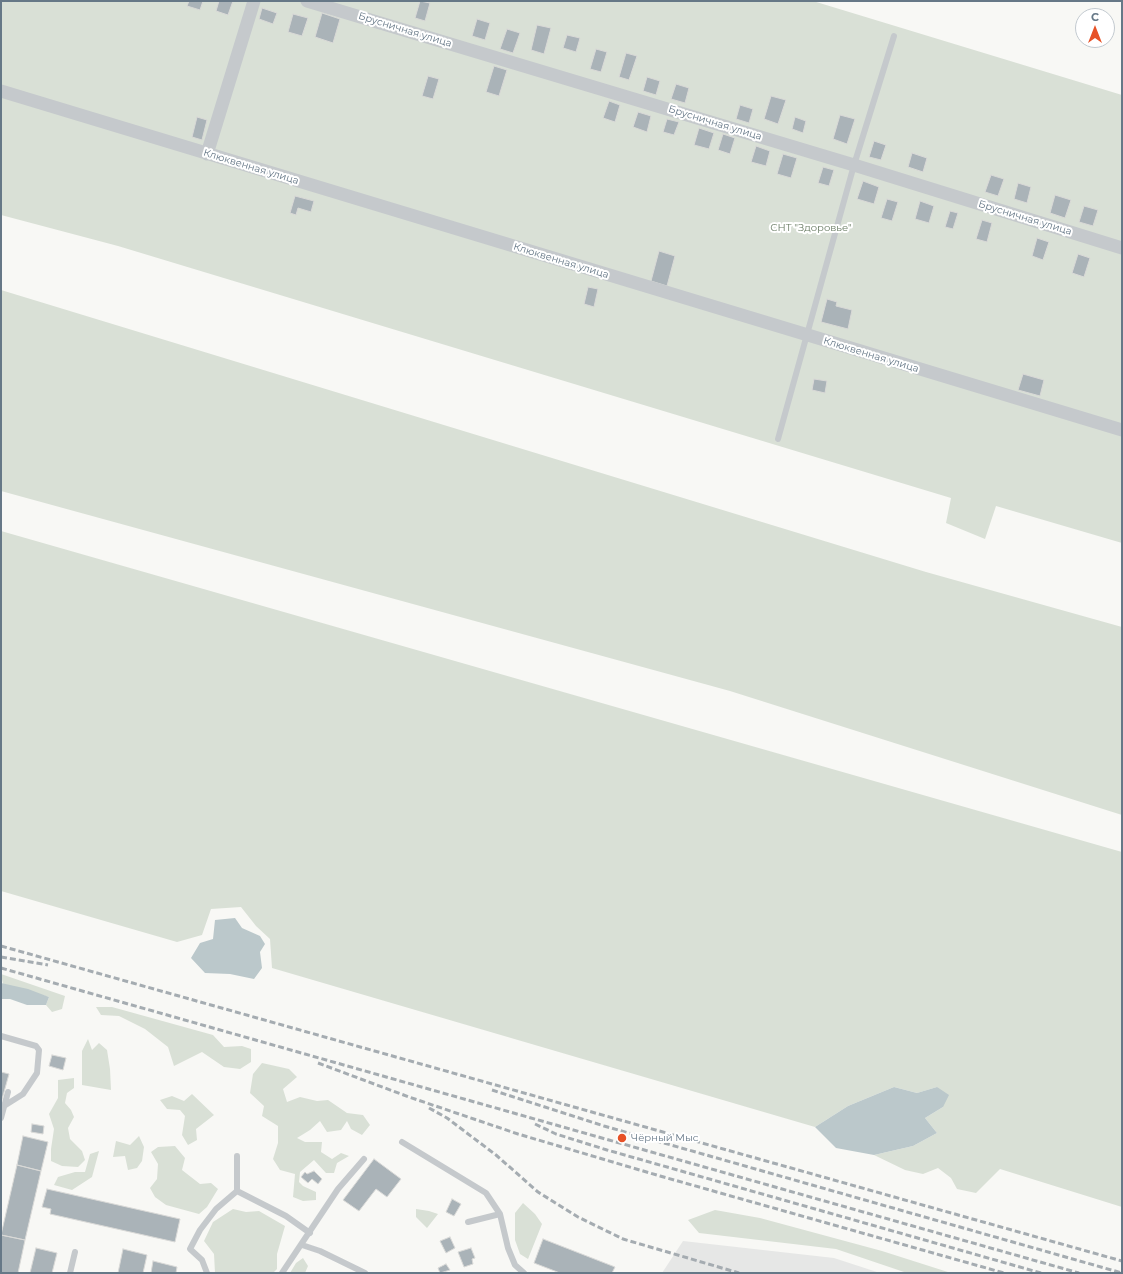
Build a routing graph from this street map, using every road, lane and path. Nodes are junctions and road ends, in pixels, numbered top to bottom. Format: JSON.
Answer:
{"nodes":[{"id":1,"x":254,"y":1,"type":"edge"},
{"id":2,"x":307,"y":1,"type":"edge"},
{"id":3,"x":894,"y":36,"type":"dead end"},
{"id":4,"x":1,"y":91,"type":"edge"},
{"id":5,"x":208,"y":154,"type":"junction"},
{"id":6,"x":854,"y":165,"type":"junction"},
{"id":7,"x":1122,"y":248,"type":"edge"},
{"id":8,"x":806,"y":335,"type":"junction"},
{"id":9,"x":1122,"y":430,"type":"edge"},
{"id":10,"x":778,"y":439,"type":"dead end"},
{"id":11,"x":1,"y":1036,"type":"edge"},
{"id":12,"x":8,"y":1092,"type":"dead end"},
{"id":13,"x":4,"y":1106,"type":"junction"},
{"id":14,"x":1,"y":1118,"type":"edge"},
{"id":15,"x":402,"y":1142,"type":"dead end"},
{"id":16,"x":237,"y":1156,"type":"dead end"},
{"id":17,"x":364,"y":1159,"type":"dead end"},
{"id":18,"x":237,"y":1191,"type":"junction"},
{"id":19,"x":500,"y":1214,"type":"junction"},
{"id":20,"x":468,"y":1222,"type":"dead end"},
{"id":21,"x":310,"y":1233,"type":"junction"},
{"id":22,"x":302,"y":1245,"type":"junction"},
{"id":23,"x":75,"y":1252,"type":"dead end"},
{"id":24,"x":70,"y":1273,"type":"edge"},
{"id":25,"x":207,"y":1273,"type":"edge"},
{"id":26,"x":282,"y":1273,"type":"edge"},
{"id":27,"x":365,"y":1273,"type":"edge"},
{"id":28,"x":524,"y":1273,"type":"edge"}],
"edges":[{"from":1,"to":5,"type":"street"},
{"from":2,"to":6,"type":"street","name":"Брусничная улица"},
{"from":3,"to":6,"type":"lane"},
{"from":4,"to":5,"type":"street","name":"Клюквенная улица"},
{"from":5,"to":8,"type":"street","name":"Клюквенная улица"},
{"from":6,"to":7,"type":"street","name":"Брусничная улица"},
{"from":6,"to":8,"type":"lane"},
{"from":8,"to":9,"type":"street","name":"Клюквенная улица"},
{"from":8,"to":10,"type":"lane"},
{"from":11,"to":13,"type":"lane"},
{"from":12,"to":13,"type":"lane"},
{"from":13,"to":14,"type":"lane"},
{"from":15,"to":19,"type":"lane"},
{"from":16,"to":18,"type":"lane"},
{"from":17,"to":21,"type":"lane"},
{"from":18,"to":21,"type":"lane"},
{"from":18,"to":25,"type":"lane"},
{"from":19,"to":20,"type":"lane"},
{"from":19,"to":28,"type":"lane"},
{"from":21,"to":22,"type":"lane"},
{"from":22,"to":26,"type":"lane"},
{"from":22,"to":27,"type":"lane"},
{"from":23,"to":24,"type":"lane"}]}
